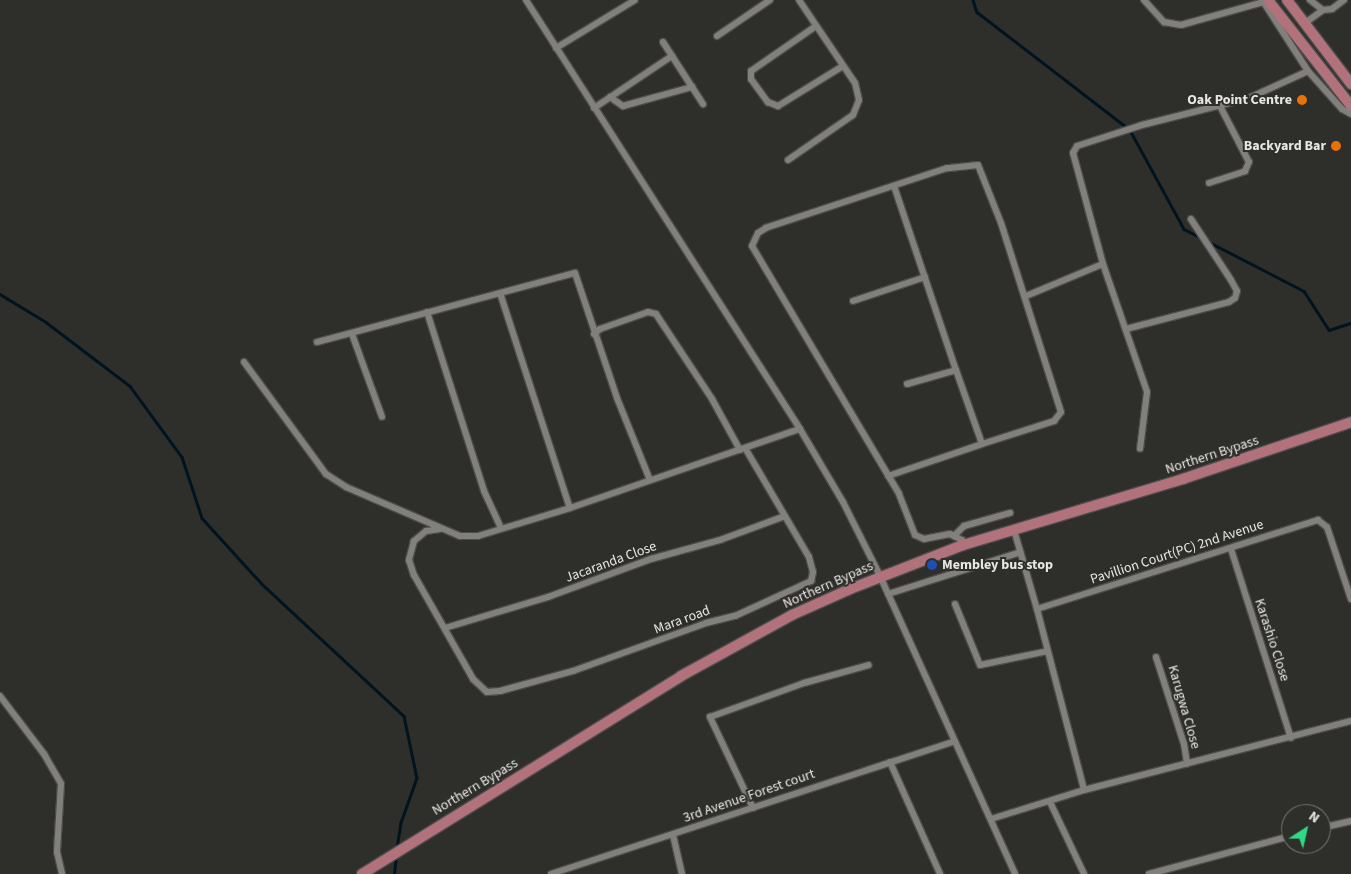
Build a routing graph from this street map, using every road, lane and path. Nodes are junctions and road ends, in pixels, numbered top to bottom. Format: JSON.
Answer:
{"nodes":[{"id":1,"x":526,"y":0,"type":"edge"},
{"id":2,"x":635,"y":0,"type":"edge"},
{"id":3,"x":770,"y":0,"type":"edge"},
{"id":4,"x":799,"y":0,"type":"edge"},
{"id":5,"x":1144,"y":0,"type":"edge"},
{"id":6,"x":1246,"y":0,"type":"edge"},
{"id":7,"x":1287,"y":0,"type":"edge"},
{"id":8,"x":1310,"y":0,"type":"edge"},
{"id":9,"x":1344,"y":0,"type":"edge"},
{"id":10,"x":1267,"y":1,"type":"edge"},
{"id":11,"x":1251,"y":7,"type":"junction"},
{"id":12,"x":1323,"y":10,"type":"junction"},
{"id":13,"x":1305,"y":23,"type":"junction"},
{"id":14,"x":816,"y":26,"type":"junction"},
{"id":15,"x":717,"y":36,"type":"dead end"},
{"id":16,"x":663,"y":42,"type":"dead end"},
{"id":17,"x":556,"y":48,"type":"junction"},
{"id":18,"x":672,"y":56,"type":"junction"},
{"id":19,"x":843,"y":66,"type":"junction"},
{"id":20,"x":1308,"y":71,"type":"junction"},
{"id":21,"x":1351,"y":84,"type":"edge"},
{"id":22,"x":692,"y":87,"type":"junction"},
{"id":23,"x":610,"y":98,"type":"junction"},
{"id":24,"x":703,"y":104,"type":"dead end"},
{"id":25,"x":1220,"y":106,"type":"junction"},
{"id":26,"x":1351,"y":106,"type":"edge"},
{"id":27,"x":594,"y":108,"type":"junction"},
{"id":28,"x":1351,"y":114,"type":"edge"},
{"id":29,"x":788,"y":160,"type":"dead end"},
{"id":30,"x":1209,"y":183,"type":"dead end"},
{"id":31,"x":894,"y":186,"type":"junction"},
{"id":32,"x":1191,"y":220,"type":"dead end"},
{"id":33,"x":1103,"y":264,"type":"junction"},
{"id":34,"x":925,"y":277,"type":"junction"},
{"id":35,"x":500,"y":293,"type":"junction"},
{"id":36,"x":1026,"y":296,"type":"junction"},
{"id":37,"x":853,"y":301,"type":"dead end"},
{"id":38,"x":426,"y":312,"type":"junction"},
{"id":39,"x":1126,"y":329,"type":"junction"},
{"id":40,"x":352,"y":334,"type":"junction"},
{"id":41,"x":594,"y":334,"type":"junction"},
{"id":42,"x":317,"y":342,"type":"dead end"},
{"id":43,"x":244,"y":362,"type":"dead end"},
{"id":44,"x":956,"y":370,"type":"junction"},
{"id":45,"x":907,"y":384,"type":"dead end"},
{"id":46,"x":382,"y":417,"type":"dead end"},
{"id":47,"x":1351,"y":422,"type":"edge"},
{"id":48,"x":800,"y":430,"type":"junction"},
{"id":49,"x":982,"y":444,"type":"junction"},
{"id":50,"x":742,"y":449,"type":"junction"},
{"id":51,"x":1140,"y":449,"type":"dead end"},
{"id":52,"x":888,"y":476,"type":"junction"},
{"id":53,"x":650,"y":480,"type":"junction"},
{"id":54,"x":570,"y":508,"type":"junction"},
{"id":55,"x":1010,"y":513,"type":"dead end"},
{"id":56,"x":785,"y":516,"type":"junction"},
{"id":57,"x":501,"y":528,"type":"junction"},
{"id":58,"x":440,"y":529,"type":"junction"},
{"id":59,"x":1014,"y":530,"type":"junction"},
{"id":60,"x":954,"y":536,"type":"junction"},
{"id":61,"x":963,"y":545,"type":"junction"},
{"id":62,"x":1231,"y":549,"type":"junction"},
{"id":63,"x":1021,"y":552,"type":"junction"},
{"id":64,"x":880,"y":576,"type":"junction"},
{"id":65,"x":888,"y":594,"type":"junction"},
{"id":66,"x":1351,"y":599,"type":"edge"},
{"id":67,"x":955,"y":604,"type":"dead end"},
{"id":68,"x":1037,"y":609,"type":"junction"},
{"id":69,"x":445,"y":628,"type":"junction"},
{"id":70,"x":1048,"y":651,"type":"junction"},
{"id":71,"x":1156,"y":657,"type":"dead end"},
{"id":72,"x":869,"y":665,"type":"dead end"},
{"id":73,"x":0,"y":696,"type":"edge"},
{"id":74,"x":1351,"y":721,"type":"edge"},
{"id":75,"x":1290,"y":738,"type":"junction"},
{"id":76,"x":955,"y":741,"type":"junction"},
{"id":77,"x":890,"y":762,"type":"junction"},
{"id":78,"x":1187,"y":764,"type":"junction"},
{"id":79,"x":1084,"y":790,"type":"junction"},
{"id":80,"x":1050,"y":802,"type":"junction"},
{"id":81,"x":753,"y":808,"type":"junction"},
{"id":82,"x":991,"y":820,"type":"junction"},
{"id":83,"x":1351,"y":820,"type":"edge"},
{"id":84,"x":1331,"y":825,"type":"edge"},
{"id":85,"x":674,"y":834,"type":"junction"},
{"id":86,"x":1281,"y":839,"type":"edge"},
{"id":87,"x":576,"y":866,"type":"junction"},
{"id":88,"x":62,"y":874,"type":"edge"},
{"id":89,"x":362,"y":874,"type":"edge"},
{"id":90,"x":552,"y":874,"type":"edge"},
{"id":91,"x":578,"y":874,"type":"edge"},
{"id":92,"x":682,"y":874,"type":"edge"},
{"id":93,"x":940,"y":874,"type":"edge"},
{"id":94,"x":1015,"y":874,"type":"edge"},
{"id":95,"x":1084,"y":874,"type":"edge"},
{"id":96,"x":1149,"y":874,"type":"edge"}],
"edges":[{"from":1,"to":17,"type":"street"},
{"from":2,"to":17,"type":"street"},
{"from":3,"to":15,"type":"street"},
{"from":4,"to":14,"type":"street"},
{"from":5,"to":11,"type":"street"},
{"from":6,"to":11,"type":"street"},
{"from":7,"to":13,"type":"main road"},
{"from":8,"to":12,"type":"street"},
{"from":9,"to":12,"type":"street"},
{"from":10,"to":11,"type":"street"},
{"from":10,"to":20,"type":"street"},
{"from":10,"to":26,"type":"main road"},
{"from":12,"to":13,"type":"street"},
{"from":13,"to":21,"type":"main road"},
{"from":14,"to":19,"type":"street"},
{"from":14,"to":19,"type":"street"},
{"from":16,"to":18,"type":"street"},
{"from":17,"to":27,"type":"street"},
{"from":18,"to":22,"type":"street"},
{"from":18,"to":23,"type":"street"},
{"from":19,"to":29,"type":"street"},
{"from":20,"to":25,"type":"street"},
{"from":20,"to":28,"type":"street"},
{"from":22,"to":23,"type":"street"},
{"from":22,"to":24,"type":"street"},
{"from":23,"to":27,"type":"street"},
{"from":25,"to":30,"type":"street"},
{"from":25,"to":33,"type":"street"},
{"from":27,"to":48,"type":"street"},
{"from":31,"to":34,"type":"street"},
{"from":31,"to":36,"type":"street"},
{"from":31,"to":52,"type":"street"},
{"from":32,"to":39,"type":"street"},
{"from":33,"to":36,"type":"street"},
{"from":33,"to":39,"type":"street"},
{"from":34,"to":37,"type":"street"},
{"from":34,"to":44,"type":"street"},
{"from":35,"to":38,"type":"street"},
{"from":35,"to":41,"type":"street"},
{"from":35,"to":54,"type":"street"},
{"from":36,"to":49,"type":"street"},
{"from":38,"to":40,"type":"street"},
{"from":38,"to":57,"type":"street"},
{"from":39,"to":51,"type":"street"},
{"from":40,"to":42,"type":"street"},
{"from":40,"to":46,"type":"street"},
{"from":41,"to":50,"type":"street","name":"Mara road"},
{"from":41,"to":53,"type":"street"},
{"from":43,"to":58,"type":"street"},
{"from":44,"to":45,"type":"street"},
{"from":44,"to":49,"type":"street"},
{"from":47,"to":59,"type":"main road","name":"Northern Bypass"},
{"from":48,"to":50,"type":"street"},
{"from":48,"to":64,"type":"street"},
{"from":49,"to":52,"type":"street"},
{"from":50,"to":53,"type":"street"},
{"from":50,"to":56,"type":"street","name":"Mara road"},
{"from":52,"to":60,"type":"street"},
{"from":53,"to":54,"type":"street"},
{"from":54,"to":57,"type":"street"},
{"from":55,"to":60,"type":"street"},
{"from":56,"to":69,"type":"street","name":"Jacaranda Close"},
{"from":56,"to":69,"type":"street","name":"Mara road"},
{"from":57,"to":58,"type":"street"},
{"from":58,"to":69,"type":"street"},
{"from":59,"to":61,"type":"main road","name":"Northern Bypass"},
{"from":59,"to":63,"type":"street"},
{"from":60,"to":61,"type":"street"},
{"from":61,"to":64,"type":"main road","name":"Northern Bypass"},
{"from":62,"to":66,"type":"street","name":"Pavillion Court(PC) 2nd Avenue"},
{"from":62,"to":68,"type":"street","name":"Pavillion Court(PC) 2nd Avenue"},
{"from":62,"to":75,"type":"street","name":"Karashio Close"},
{"from":63,"to":65,"type":"street"},
{"from":63,"to":68,"type":"street"},
{"from":64,"to":65,"type":"street"},
{"from":64,"to":89,"type":"main road","name":"Northern Bypass"},
{"from":65,"to":76,"type":"street"},
{"from":67,"to":70,"type":"street"},
{"from":68,"to":70,"type":"street"},
{"from":70,"to":79,"type":"street"},
{"from":71,"to":78,"type":"street","name":"Karugwa Close"},
{"from":72,"to":81,"type":"street"},
{"from":73,"to":88,"type":"street"},
{"from":74,"to":75,"type":"street"},
{"from":75,"to":78,"type":"street"},
{"from":76,"to":77,"type":"street","name":"3rd Avenue Forest court"},
{"from":76,"to":82,"type":"street"},
{"from":77,"to":81,"type":"street","name":"3rd Avenue Forest court"},
{"from":77,"to":93,"type":"street"},
{"from":78,"to":79,"type":"street"},
{"from":79,"to":80,"type":"street"},
{"from":80,"to":82,"type":"street"},
{"from":80,"to":95,"type":"street"},
{"from":81,"to":85,"type":"street","name":"3rd Avenue Forest court"},
{"from":82,"to":94,"type":"street"},
{"from":83,"to":84,"type":"street"},
{"from":85,"to":87,"type":"street","name":"3rd Avenue Forest court"},
{"from":85,"to":92,"type":"street"},
{"from":86,"to":96,"type":"street"},
{"from":87,"to":90,"type":"street","name":"3rd Avenue Forest court"},
{"from":87,"to":91,"type":"street"}]}
